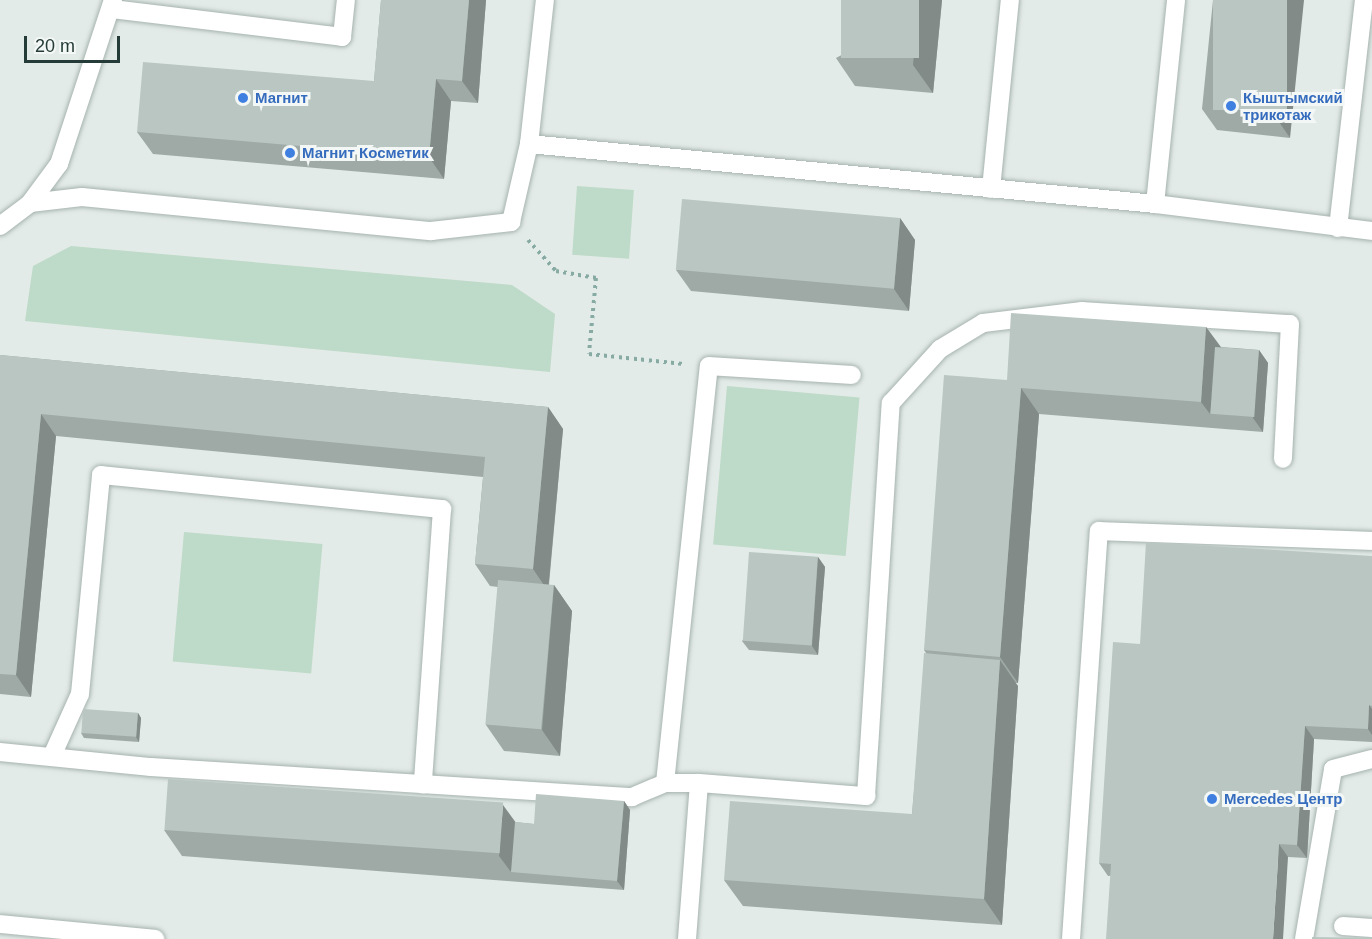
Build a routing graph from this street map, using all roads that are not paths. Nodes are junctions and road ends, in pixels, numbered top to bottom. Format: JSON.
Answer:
{"nodes":[{"id":1,"x":346,"y":0,"type":"edge"},
{"id":2,"x":545,"y":0,"type":"edge"},
{"id":3,"x":1010,"y":0,"type":"edge"},
{"id":4,"x":1176,"y":0,"type":"edge"},
{"id":5,"x":1364,"y":0,"type":"edge"},
{"id":6,"x":112,"y":4,"type":"edge"},
{"id":7,"x":529,"y":144,"type":"junction"},
{"id":8,"x":991,"y":189,"type":"junction"},
{"id":9,"x":30,"y":203,"type":"junction"},
{"id":10,"x":1155,"y":204,"type":"junction"},
{"id":11,"x":0,"y":226,"type":"edge"},
{"id":12,"x":1338,"y":228,"type":"junction"},
{"id":13,"x":1372,"y":231,"type":"edge"},
{"id":14,"x":852,"y":375,"type":"dead end"},
{"id":15,"x":1283,"y":459,"type":"dead end"},
{"id":16,"x":1372,"y":541,"type":"edge"},
{"id":17,"x":0,"y":752,"type":"edge"},
{"id":18,"x":52,"y":756,"type":"junction"},
{"id":19,"x":1372,"y":759,"type":"edge"},
{"id":20,"x":665,"y":783,"type":"junction"},
{"id":21,"x":699,"y":783,"type":"junction"},
{"id":22,"x":423,"y":784,"type":"junction"},
{"id":23,"x":0,"y":924,"type":"edge"},
{"id":24,"x":1343,"y":926,"type":"dead end"},
{"id":25,"x":1372,"y":928,"type":"edge"},
{"id":26,"x":155,"y":939,"type":"edge"},
{"id":27,"x":687,"y":939,"type":"edge"},
{"id":28,"x":1071,"y":939,"type":"edge"},
{"id":29,"x":1305,"y":939,"type":"edge"}],
"edges":[{"from":1,"to":6,"type":"lane"},
{"from":2,"to":7,"type":"lane"},
{"from":3,"to":8,"type":"lane"},
{"from":4,"to":10,"type":"lane"},
{"from":5,"to":12,"type":"lane"},
{"from":6,"to":9,"type":"lane"},
{"from":7,"to":8,"type":"lane"},
{"from":7,"to":9,"type":"lane"},
{"from":8,"to":10,"type":"lane"},
{"from":9,"to":11,"type":"lane"},
{"from":10,"to":12,"type":"lane"},
{"from":12,"to":13,"type":"lane"},
{"from":14,"to":20,"type":"lane"},
{"from":15,"to":21,"type":"lane"},
{"from":16,"to":28,"type":"lane"},
{"from":17,"to":18,"type":"lane"},
{"from":18,"to":22,"type":"lane"},
{"from":18,"to":22,"type":"lane"},
{"from":19,"to":29,"type":"lane"},
{"from":20,"to":21,"type":"lane"},
{"from":20,"to":22,"type":"lane"},
{"from":21,"to":27,"type":"lane"},
{"from":23,"to":26,"type":"lane"},
{"from":24,"to":25,"type":"lane"}]}
